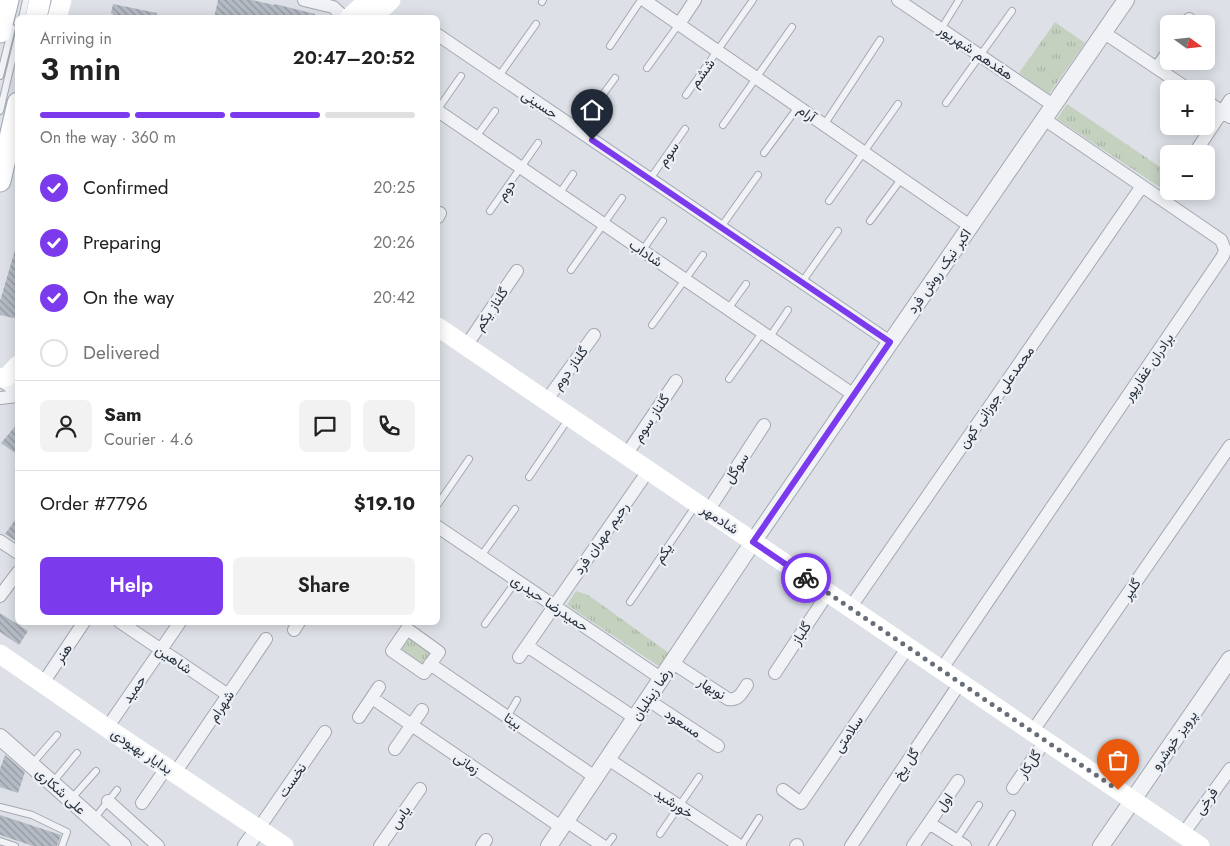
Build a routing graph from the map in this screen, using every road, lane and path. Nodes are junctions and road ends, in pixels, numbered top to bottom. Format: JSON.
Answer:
{"nodes":[{"id":1,"x":26,"y":0,"type":"edge"},
{"id":2,"x":40,"y":0,"type":"edge"},
{"id":3,"x":62,"y":0,"type":"edge"},
{"id":4,"x":67,"y":0,"type":"edge"},
{"id":5,"x":304,"y":0,"type":"edge"},
{"id":6,"x":368,"y":0,"type":"edge"},
{"id":7,"x":391,"y":0,"type":"edge"},
{"id":8,"x":642,"y":0,"type":"edge"},
{"id":9,"x":695,"y":0,"type":"edge"},
{"id":10,"x":753,"y":0,"type":"edge"},
{"id":11,"x":898,"y":0,"type":"edge"},
{"id":12,"x":960,"y":0,"type":"edge"},
{"id":13,"x":1126,"y":0,"type":"edge"},
{"id":14,"x":1012,"y":11,"type":"dead end"},
{"id":15,"x":23,"y":15,"type":"edge"},
{"id":16,"x":37,"y":15,"type":"edge"},
{"id":17,"x":58,"y":15,"type":"edge"},
{"id":18,"x":64,"y":15,"type":"edge"},
{"id":19,"x":341,"y":15,"type":"edge"},
{"id":20,"x":352,"y":15,"type":"edge"},
{"id":21,"x":375,"y":15,"type":"edge"},
{"id":22,"x":7,"y":17,"type":"edge"},
{"id":23,"x":536,"y":24,"type":"dead end"},
{"id":24,"x":679,"y":24,"type":"junction"},
{"id":25,"x":792,"y":27,"type":"dead end"},
{"id":26,"x":941,"y":29,"type":"junction"},
{"id":27,"x":1103,"y":32,"type":"junction"},
{"id":28,"x":440,"y":36,"type":"edge"},
{"id":29,"x":880,"y":40,"type":"dead end"},
{"id":30,"x":610,"y":46,"type":"dead end"},
{"id":31,"x":15,"y":48,"type":"edge"},
{"id":32,"x":718,"y":51,"type":"junction"},
{"id":33,"x":981,"y":55,"type":"junction"},
{"id":34,"x":1160,"y":64,"type":"edge"},
{"id":35,"x":647,"y":68,"type":"dead end"},
{"id":36,"x":1157,"y":68,"type":"junction"},
{"id":37,"x":0,"y":76,"type":"edge"},
{"id":38,"x":461,"y":76,"type":"dead end"},
{"id":39,"x":499,"y":76,"type":"junction"},
{"id":40,"x":615,"y":78,"type":"dead end"},
{"id":41,"x":758,"y":78,"type":"junction"},
{"id":42,"x":1175,"y":80,"type":"edge"},
{"id":43,"x":686,"y":95,"type":"dead end"},
{"id":44,"x":1230,"y":100,"type":"edge"},
{"id":45,"x":946,"y":103,"type":"dead end"},
{"id":46,"x":898,"y":104,"type":"dead end"},
{"id":47,"x":1053,"y":105,"type":"junction"},
{"id":48,"x":440,"y":107,"type":"edge"},
{"id":49,"x":798,"y":107,"type":"junction"},
{"id":50,"x":1215,"y":107,"type":"edge"},
{"id":51,"x":0,"y":111,"type":"edge"},
{"id":52,"x":440,"y":111,"type":"edge"},
{"id":53,"x":496,"y":112,"type":"dead end"},
{"id":54,"x":1226,"y":114,"type":"edge"},
{"id":55,"x":15,"y":116,"type":"edge"},
{"id":56,"x":1044,"y":119,"type":"junction"},
{"id":57,"x":723,"y":125,"type":"dead end"},
{"id":58,"x":824,"y":125,"type":"junction"},
{"id":59,"x":685,"y":129,"type":"dead end"},
{"id":60,"x":577,"y":130,"type":"junction"},
{"id":61,"x":476,"y":137,"type":"junction"},
{"id":62,"x":538,"y":143,"type":"dead end"},
{"id":63,"x":1201,"y":145,"type":"edge"},
{"id":64,"x":15,"y":147,"type":"edge"},
{"id":65,"x":864,"y":152,"type":"junction"},
{"id":66,"x":764,"y":153,"type":"dead end"},
{"id":67,"x":521,"y":168,"type":"junction"},
{"id":68,"x":573,"y":174,"type":"dead end"},
{"id":69,"x":758,"y":175,"type":"dead end"},
{"id":70,"x":1,"y":176,"type":"edge"},
{"id":71,"x":902,"y":178,"type":"junction"},
{"id":72,"x":650,"y":179,"type":"junction"},
{"id":73,"x":1142,"y":186,"type":"junction"},
{"id":74,"x":559,"y":194,"type":"junction"},
{"id":75,"x":622,"y":198,"type":"dead end"},
{"id":76,"x":829,"y":200,"type":"dead end"},
{"id":77,"x":490,"y":211,"type":"dead end"},
{"id":78,"x":663,"y":221,"type":"dead end"},
{"id":79,"x":870,"y":221,"type":"dead end"},
{"id":80,"x":603,"y":224,"type":"junction"},
{"id":81,"x":970,"y":226,"type":"junction"},
{"id":82,"x":721,"y":227,"type":"junction"},
{"id":83,"x":838,"y":231,"type":"dead end"},
{"id":84,"x":642,"y":251,"type":"junction"},
{"id":85,"x":703,"y":255,"type":"dead end"},
{"id":86,"x":571,"y":270,"type":"dead end"},
{"id":87,"x":517,"y":271,"type":"dead end"},
{"id":88,"x":685,"y":280,"type":"junction"},
{"id":89,"x":802,"y":282,"type":"junction"},
{"id":90,"x":746,"y":284,"type":"dead end"},
{"id":91,"x":728,"y":309,"type":"junction"},
{"id":92,"x":788,"y":310,"type":"dead end"},
{"id":93,"x":652,"y":325,"type":"dead end"},
{"id":94,"x":440,"y":329,"type":"edge"},
{"id":95,"x":594,"y":335,"type":"dead end"},
{"id":96,"x":766,"y":335,"type":"junction"},
{"id":97,"x":890,"y":342,"type":"junction"},
{"id":98,"x":466,"y":346,"type":"junction"},
{"id":99,"x":15,"y":368,"type":"edge"},
{"id":100,"x":0,"y":379,"type":"edge"},
{"id":101,"x":729,"y":379,"type":"dead end"},
{"id":102,"x":676,"y":381,"type":"dead end"},
{"id":103,"x":15,"y":392,"type":"edge"},
{"id":104,"x":15,"y":395,"type":"edge"},
{"id":105,"x":854,"y":395,"type":"junction"},
{"id":106,"x":0,"y":398,"type":"edge"},
{"id":107,"x":546,"y":401,"type":"junction"},
{"id":108,"x":569,"y":417,"type":"junction"},
{"id":109,"x":764,"y":425,"type":"dead end"},
{"id":110,"x":1230,"y":446,"type":"edge"},
{"id":111,"x":626,"y":455,"type":"junction"},
{"id":112,"x":469,"y":459,"type":"dead end"},
{"id":113,"x":648,"y":471,"type":"junction"},
{"id":114,"x":529,"y":477,"type":"dead end"},
{"id":115,"x":440,"y":501,"type":"edge"},
{"id":116,"x":702,"y":507,"type":"junction"},
{"id":117,"x":515,"y":509,"type":"dead end"},
{"id":118,"x":440,"y":529,"type":"edge"},
{"id":119,"x":0,"y":541,"type":"edge"},
{"id":120,"x":753,"y":542,"type":"junction"},
{"id":121,"x":15,"y":551,"type":"edge"},
{"id":122,"x":481,"y":556,"type":"junction"},
{"id":123,"x":15,"y":576,"type":"edge"},
{"id":124,"x":517,"y":580,"type":"junction"},
{"id":125,"x":828,"y":593,"type":"junction"},
{"id":126,"x":0,"y":596,"type":"edge"},
{"id":127,"x":630,"y":602,"type":"dead end"},
{"id":128,"x":554,"y":606,"type":"junction"},
{"id":129,"x":850,"y":608,"type":"junction"},
{"id":130,"x":485,"y":624,"type":"dead end"},
{"id":131,"x":82,"y":625,"type":"edge"},
{"id":132,"x":124,"y":625,"type":"edge"},
{"id":133,"x":178,"y":625,"type":"edge"},
{"id":134,"x":266,"y":639,"type":"dead end"},
{"id":135,"x":526,"y":646,"type":"junction"},
{"id":136,"x":908,"y":647,"type":"junction"},
{"id":137,"x":161,"y":650,"type":"junction"},
{"id":138,"x":0,"y":654,"type":"edge"},
{"id":139,"x":518,"y":657,"type":"dead end"},
{"id":140,"x":1230,"y":659,"type":"edge"},
{"id":141,"x":673,"y":663,"type":"junction"},
{"id":142,"x":430,"y":664,"type":"dead end"},
{"id":143,"x":941,"y":670,"type":"junction"},
{"id":144,"x":775,"y":673,"type":"dead end"},
{"id":145,"x":662,"y":679,"type":"junction"},
{"id":146,"x":960,"y":683,"type":"junction"},
{"id":147,"x":43,"y":684,"type":"junction"},
{"id":148,"x":747,"y":685,"type":"dead end"},
{"id":149,"x":379,"y":687,"type":"dead end"},
{"id":150,"x":228,"y":695,"type":"junction"},
{"id":151,"x":372,"y":698,"type":"junction"},
{"id":152,"x":517,"y":700,"type":"dead end"},
{"id":153,"x":648,"y":700,"type":"junction"},
{"id":154,"x":422,"y":710,"type":"dead end"},
{"id":155,"x":507,"y":717,"type":"junction"},
{"id":156,"x":358,"y":718,"type":"dead end"},
{"id":157,"x":635,"y":718,"type":"junction"},
{"id":158,"x":412,"y":725,"type":"junction"},
{"id":159,"x":107,"y":728,"type":"junction"},
{"id":160,"x":326,"y":732,"type":"dead end"},
{"id":161,"x":56,"y":735,"type":"dead end"},
{"id":162,"x":1039,"y":736,"type":"junction"},
{"id":163,"x":0,"y":737,"type":"edge"},
{"id":164,"x":718,"y":746,"type":"dead end"},
{"id":165,"x":395,"y":749,"type":"dead end"},
{"id":166,"x":77,"y":754,"type":"dead end"},
{"id":167,"x":608,"y":759,"type":"junction"},
{"id":168,"x":31,"y":765,"type":"junction"},
{"id":169,"x":1230,"y":769,"type":"edge"},
{"id":170,"x":171,"y":770,"type":"junction"},
{"id":171,"x":96,"y":771,"type":"dead end"},
{"id":172,"x":595,"y":777,"type":"junction"},
{"id":173,"x":699,"y":777,"type":"dead end"},
{"id":174,"x":958,"y":781,"type":"dead end"},
{"id":175,"x":52,"y":783,"type":"junction"},
{"id":176,"x":1014,"y":788,"type":"dead end"},
{"id":177,"x":420,"y":789,"type":"dead end"},
{"id":178,"x":117,"y":790,"type":"dead end"},
{"id":179,"x":783,"y":790,"type":"dead end"},
{"id":180,"x":71,"y":799,"type":"junction"},
{"id":181,"x":1133,"y":800,"type":"junction"},
{"id":182,"x":108,"y":801,"type":"junction"},
{"id":183,"x":142,"y":803,"type":"dead end"},
{"id":184,"x":979,"y":805,"type":"dead end"},
{"id":185,"x":679,"y":806,"type":"junction"},
{"id":186,"x":0,"y":807,"type":"edge"},
{"id":187,"x":1012,"y":814,"type":"dead end"},
{"id":188,"x":759,"y":818,"type":"dead end"},
{"id":189,"x":93,"y":820,"type":"junction"},
{"id":190,"x":929,"y":823,"type":"junction"},
{"id":191,"x":564,"y":824,"type":"junction"},
{"id":192,"x":259,"y":828,"type":"junction"},
{"id":193,"x":660,"y":834,"type":"dead end"},
{"id":194,"x":1183,"y":834,"type":"junction"},
{"id":195,"x":0,"y":841,"type":"edge"},
{"id":196,"x":608,"y":843,"type":"edge"},
{"id":197,"x":961,"y":843,"type":"edge"},
{"id":198,"x":15,"y":846,"type":"edge"},
{"id":199,"x":62,"y":846,"type":"edge"},
{"id":200,"x":123,"y":846,"type":"edge"},
{"id":201,"x":158,"y":846,"type":"edge"},
{"id":202,"x":246,"y":846,"type":"edge"},
{"id":203,"x":284,"y":846,"type":"edge"},
{"id":204,"x":380,"y":846,"type":"edge"},
{"id":205,"x":549,"y":846,"type":"edge"},
{"id":206,"x":741,"y":846,"type":"edge"},
{"id":207,"x":851,"y":846,"type":"edge"},
{"id":208,"x":913,"y":846,"type":"edge"},
{"id":209,"x":992,"y":846,"type":"edge"},
{"id":210,"x":1101,"y":846,"type":"edge"},
{"id":211,"x":1200,"y":846,"type":"edge"}],
"edges":[{"from":1,"to":15,"type":"lane"},
{"from":2,"to":16,"type":"main road"},
{"from":3,"to":17,"type":"main road"},
{"from":4,"to":18,"type":"main road"},
{"from":5,"to":19,"type":"street"},
{"from":6,"to":20,"type":"main road"},
{"from":7,"to":21,"type":"main road"},
{"from":8,"to":24,"type":"street","name":"آرام"},
{"from":8,"to":30,"type":"lane"},
{"from":9,"to":24,"type":"street"},
{"from":10,"to":32,"type":"lane","name":"ششم"},
{"from":11,"to":26,"type":"street","name":"هفدهم شهریور"},
{"from":12,"to":26,"type":"lane"},
{"from":13,"to":27,"type":"street","name":"اکبر نیک روش فرد"},
{"from":14,"to":33,"type":"lane"},
{"from":22,"to":37,"type":"lane"},
{"from":23,"to":39,"type":"lane"},
{"from":24,"to":32,"type":"street","name":"آرام"},
{"from":24,"to":35,"type":"lane"},
{"from":25,"to":41,"type":"lane"},
{"from":26,"to":33,"type":"street","name":"هفدهم شهریور"},
{"from":27,"to":36,"type":"street"},
{"from":27,"to":47,"type":"street","name":"اکبر نیک روش فرد"},
{"from":28,"to":39,"type":"street","name":"حسینی"},
{"from":29,"to":58,"type":"lane"},
{"from":31,"to":51,"type":"lane"},
{"from":32,"to":41,"type":"street","name":"آرام"},
{"from":32,"to":43,"type":"lane","name":"ششم"},
{"from":33,"to":45,"type":"lane"},
{"from":33,"to":47,"type":"street","name":"هفدهم شهریور"},
{"from":34,"to":36,"type":"street"},
{"from":36,"to":42,"type":"street"},
{"from":38,"to":48,"type":"lane"},
{"from":39,"to":60,"type":"street","name":"حسینی"},
{"from":40,"to":60,"type":"lane"},
{"from":41,"to":49,"type":"street","name":"آرام"},
{"from":41,"to":57,"type":"lane"},
{"from":44,"to":54,"type":"street"},
{"from":46,"to":65,"type":"lane"},
{"from":47,"to":56,"type":"street","name":"اکبر نیک روش فرد"},
{"from":49,"to":58,"type":"street","name":"آرام"},
{"from":49,"to":66,"type":"lane"},
{"from":50,"to":54,"type":"street"},
{"from":52,"to":61,"type":"street","name":"شاداب"},
{"from":53,"to":61,"type":"lane"},
{"from":54,"to":63,"type":"street"},
{"from":55,"to":70,"type":"main road"},
{"from":56,"to":73,"type":"street","name":"برادران غفارپور"},
{"from":56,"to":81,"type":"street","name":"اکبر نیک روش فرد"},
{"from":58,"to":65,"type":"street","name":"آرام"},
{"from":59,"to":72,"type":"lane","name":"سوم"},
{"from":60,"to":72,"type":"street","name":"حسینی"},
{"from":61,"to":67,"type":"street","name":"شاداب"},
{"from":62,"to":67,"type":"lane","name":"دوم"},
{"from":64,"to":70,"type":"main road"},
{"from":65,"to":71,"type":"street","name":"آرام"},
{"from":65,"to":76,"type":"lane"},
{"from":67,"to":74,"type":"street","name":"شاداب"},
{"from":67,"to":77,"type":"lane","name":"دوم"},
{"from":68,"to":74,"type":"lane"},
{"from":69,"to":82,"type":"lane"},
{"from":71,"to":79,"type":"lane"},
{"from":71,"to":81,"type":"street","name":"آرام"},
{"from":72,"to":82,"type":"street","name":"حسینی"},
{"from":73,"to":129,"type":"street","name":"محمدعلی جوزانی کهن"},
{"from":73,"to":143,"type":"street","name":"برادران غفارپور"},
{"from":74,"to":80,"type":"street","name":"شاداب"},
{"from":75,"to":80,"type":"lane"},
{"from":78,"to":84,"type":"lane"},
{"from":80,"to":84,"type":"street","name":"شاداب"},
{"from":80,"to":86,"type":"lane"},
{"from":81,"to":97,"type":"street","name":"اکبر نیک روش فرد"},
{"from":82,"to":89,"type":"street","name":"حسینی"},
{"from":83,"to":89,"type":"lane"},
{"from":84,"to":88,"type":"street","name":"شاداب"},
{"from":85,"to":88,"type":"lane"},
{"from":87,"to":98,"type":"street","name":"گلناز یکم"},
{"from":88,"to":91,"type":"street","name":"شاداب"},
{"from":88,"to":93,"type":"lane"},
{"from":89,"to":97,"type":"street","name":"حسینی"},
{"from":90,"to":91,"type":"lane"},
{"from":91,"to":96,"type":"street","name":"شاداب"},
{"from":92,"to":96,"type":"lane"},
{"from":94,"to":98,"type":"main road","name":"شادمهر"},
{"from":95,"to":107,"type":"street","name":"گلناز دوم"},
{"from":96,"to":101,"type":"lane"},
{"from":96,"to":105,"type":"street","name":"شاداب"},
{"from":97,"to":105,"type":"street","name":"اکبر نیک روش فرد"},
{"from":98,"to":107,"type":"main road","name":"شادمهر"},
{"from":99,"to":100,"type":"main road"},
{"from":100,"to":103,"type":"street"},
{"from":102,"to":111,"type":"street","name":"گلناز سوم"},
{"from":104,"to":106,"type":"street"},
{"from":105,"to":120,"type":"street","name":"اکبر نیک روش فرد"},
{"from":107,"to":108,"type":"main road","name":"شادمهر"},
{"from":108,"to":111,"type":"main road","name":"شادمهر"},
{"from":108,"to":114,"type":"lane"},
{"from":109,"to":116,"type":"street","name":"سوگل"},
{"from":110,"to":162,"type":"street","name":"گلپر"},
{"from":111,"to":113,"type":"main road","name":"شادمهر"},
{"from":112,"to":115,"type":"lane"},
{"from":113,"to":116,"type":"main road","name":"شادمهر"},
{"from":113,"to":128,"type":"street","name":"رحیم مهران فرد"},
{"from":116,"to":120,"type":"main road","name":"شادمهر"},
{"from":116,"to":127,"type":"lane","name":"یکم"},
{"from":117,"to":122,"type":"lane"},
{"from":118,"to":122,"type":"street","name":"حمیدرضا حیدری"},
{"from":119,"to":121,"type":"street"},
{"from":120,"to":125,"type":"main road","name":"شادمهر"},
{"from":120,"to":141,"type":"street","name":"رضا زینلیان"},
{"from":122,"to":124,"type":"street","name":"حمیدرضا حیدری"},
{"from":123,"to":126,"type":"street"},
{"from":124,"to":128,"type":"street","name":"حمیدرضا حیدری"},
{"from":124,"to":130,"type":"lane"},
{"from":125,"to":129,"type":"main road","name":"شادمهر"},
{"from":125,"to":144,"type":"street","name":"گلباز"},
{"from":128,"to":135,"type":"street","name":"رحیم مهران فرد"},
{"from":128,"to":145,"type":"street","name":"حمیدرضا حیدری"},
{"from":129,"to":136,"type":"main road","name":"شادمهر"},
{"from":131,"to":147,"type":"street","name":"هنر"},
{"from":132,"to":137,"type":"street","name":"شاهین"},
{"from":133,"to":137,"type":"street","name":"حمید"},
{"from":134,"to":150,"type":"street","name":"شهرام"},
{"from":135,"to":139,"type":"street","name":"رحیم مهران فرد"},
{"from":135,"to":157,"type":"street"},
{"from":136,"to":143,"type":"main road","name":"شادمهر"},
{"from":136,"to":179,"type":"street","name":"سلامتی"},
{"from":137,"to":150,"type":"street","name":"شاهین"},
{"from":137,"to":159,"type":"street","name":"حمید"},
{"from":138,"to":147,"type":"main road","name":"بدایار بهبودی"},
{"from":140,"to":181,"type":"street","name":"پرویز خوشرو"},
{"from":141,"to":145,"type":"street","name":"رضا زینلیان"},
{"from":141,"to":148,"type":"street","name":"نوبهار"},
{"from":142,"to":155,"type":"street","name":"بیتا"},
{"from":143,"to":146,"type":"main road","name":"شادمهر"},
{"from":145,"to":153,"type":"street","name":"رضا زینلیان"},
{"from":146,"to":162,"type":"main road","name":"شادمهر"},
{"from":146,"to":207,"type":"street","name":"گل یخ"},
{"from":147,"to":159,"type":"main road","name":"بدایار بهبودی"},
{"from":149,"to":151,"type":"street"},
{"from":150,"to":170,"type":"street","name":"شهرام"},
{"from":151,"to":156,"type":"street"},
{"from":151,"to":158,"type":"street","name":"زمانی"},
{"from":152,"to":155,"type":"lane"},
{"from":153,"to":157,"type":"street","name":"رضا زینلیان"},
{"from":153,"to":164,"type":"street","name":"مسعود"},
{"from":154,"to":158,"type":"street"},
{"from":155,"to":172,"type":"street","name":"بیتا"},
{"from":157,"to":167,"type":"street","name":"رضا زینلیان"},
{"from":158,"to":165,"type":"street"},
{"from":158,"to":191,"type":"street","name":"زمانی"},
{"from":159,"to":170,"type":"main road","name":"بدایار بهبودی"},
{"from":160,"to":192,"type":"street","name":"نخست"},
{"from":161,"to":168,"type":"lane"},
{"from":162,"to":176,"type":"street","name":"گل‌کار"},
{"from":162,"to":181,"type":"main road","name":"شادمهر"},
{"from":163,"to":168,"type":"street","name":"علی شکاری"},
{"from":166,"to":175,"type":"lane"},
{"from":167,"to":172,"type":"street","name":"رضا زینلیان"},
{"from":167,"to":185,"type":"street","name":"خورشید"},
{"from":168,"to":175,"type":"street","name":"علی شکاری"},
{"from":169,"to":194,"type":"street","name":"فرخی"},
{"from":170,"to":183,"type":"street","name":"شهرام"},
{"from":170,"to":192,"type":"main road","name":"بدایار بهبودی"},
{"from":171,"to":180,"type":"lane"},
{"from":172,"to":191,"type":"street","name":"رضا زینلیان"},
{"from":173,"to":185,"type":"lane"},
{"from":174,"to":190,"type":"street","name":"اول"},
{"from":175,"to":180,"type":"street","name":"علی شکاری"},
{"from":177,"to":204,"type":"street","name":"یاس"},
{"from":178,"to":182,"type":"lane"},
{"from":180,"to":189,"type":"street","name":"علی شکاری"},
{"from":181,"to":194,"type":"main road","name":"شادمهر"},
{"from":181,"to":210,"type":"street","name":"پرویز خوشرو"},
{"from":182,"to":189,"type":"lane"},
{"from":182,"to":201,"type":"street"},
{"from":184,"to":197,"type":"lane"},
{"from":185,"to":193,"type":"lane"},
{"from":185,"to":206,"type":"street","name":"خورشید"},
{"from":186,"to":199,"type":"lane"},
{"from":187,"to":209,"type":"lane"},
{"from":188,"to":206,"type":"lane"},
{"from":189,"to":200,"type":"street","name":"علی شکاری"},
{"from":190,"to":197,"type":"street"},
{"from":190,"to":208,"type":"street"},
{"from":191,"to":196,"type":"street"},
{"from":191,"to":205,"type":"street","name":"رضا زینلیان"},
{"from":192,"to":202,"type":"street"},
{"from":192,"to":203,"type":"main road","name":"بدایار بهبودی"},
{"from":194,"to":211,"type":"main road","name":"شادمهر"},
{"from":195,"to":198,"type":"lane"}]}
